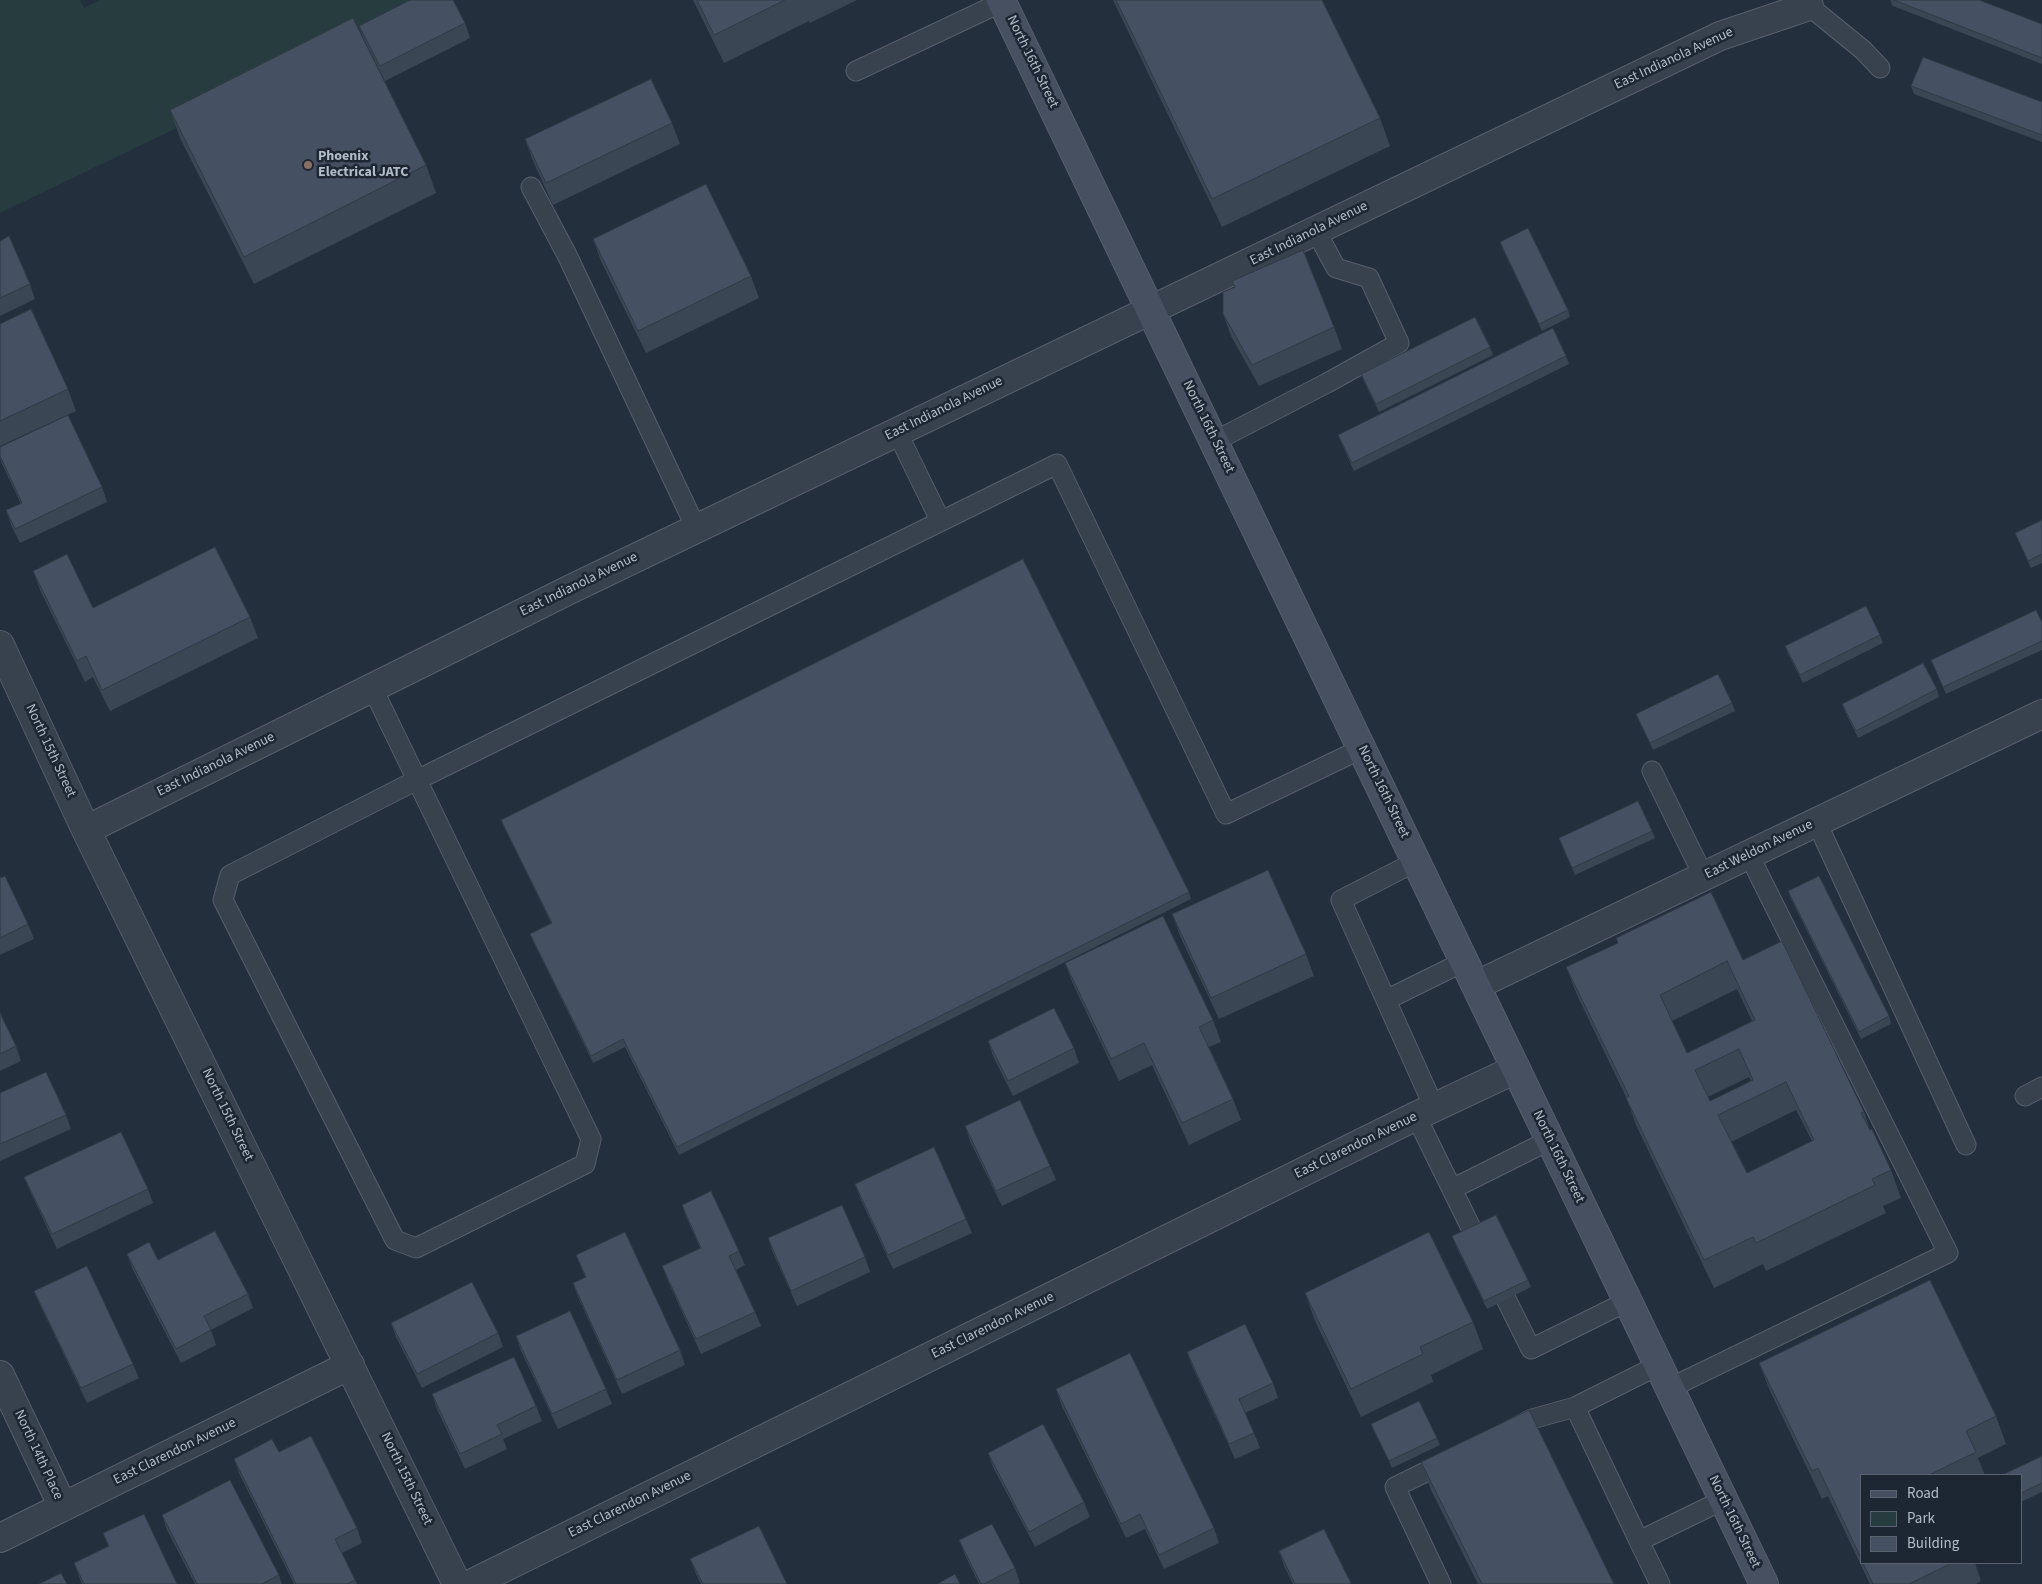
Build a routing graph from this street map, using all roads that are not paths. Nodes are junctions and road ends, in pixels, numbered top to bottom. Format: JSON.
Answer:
{"nodes":[{"id":1,"x":1002,"y":1,"type":"edge"},
{"id":2,"x":1809,"y":6,"type":"joint"},
{"id":3,"x":1880,"y":68,"type":"dead end"},
{"id":4,"x":856,"y":71,"type":"dead end"},
{"id":5,"x":531,"y":187,"type":"dead end"},
{"id":6,"x":1316,"y":231,"type":"junction"},
{"id":7,"x":1151,"y":310,"type":"junction"},
{"id":8,"x":897,"y":432,"type":"junction"},
{"id":9,"x":1215,"y":442,"type":"junction"},
{"id":10,"x":940,"y":520,"type":"junction"},
{"id":11,"x":696,"y":528,"type":"junction"},
{"id":12,"x":0,"y":645,"type":"edge"},
{"id":13,"x":372,"y":687,"type":"junction"},
{"id":14,"x":2042,"y":714,"type":"edge"},
{"id":15,"x":1361,"y":749,"type":"junction"},
{"id":16,"x":1652,"y":771,"type":"dead end"},
{"id":17,"x":417,"y":780,"type":"junction"},
{"id":18,"x":1817,"y":822,"type":"junction"},
{"id":19,"x":86,"y":830,"type":"junction"},
{"id":20,"x":1749,"y":855,"type":"junction"},
{"id":21,"x":1417,"y":861,"type":"junction"},
{"id":22,"x":1704,"y":877,"type":"junction"},
{"id":23,"x":1465,"y":961,"type":"junction"},
{"id":24,"x":1477,"y":986,"type":"junction"},
{"id":25,"x":1386,"y":1000,"type":"junction"},
{"id":26,"x":1516,"y":1069,"type":"junction"},
{"id":27,"x":2042,"y":1088,"type":"edge"},
{"id":28,"x":2025,"y":1096,"type":"dead end"},
{"id":29,"x":1425,"y":1112,"type":"junction"},
{"id":30,"x":1550,"y":1140,"type":"junction"},
{"id":31,"x":1966,"y":1145,"type":"dead end"},
{"id":32,"x":1452,"y":1189,"type":"junction"},
{"id":33,"x":1474,"y":1234,"type":"edge"},
{"id":34,"x":1506,"y":1299,"type":"edge"},
{"id":35,"x":1628,"y":1301,"type":"junction"},
{"id":36,"x":350,"y":1365,"type":"junction"},
{"id":37,"x":0,"y":1375,"type":"edge"},
{"id":38,"x":1664,"y":1376,"type":"junction"},
{"id":39,"x":1575,"y":1407,"type":"junction"},
{"id":40,"x":1498,"y":1436,"type":"edge"},
{"id":41,"x":1464,"y":1453,"type":"edge"},
{"id":42,"x":1723,"y":1500,"type":"junction"},
{"id":43,"x":63,"y":1508,"type":"junction"},
{"id":44,"x":0,"y":1538,"type":"edge"},
{"id":45,"x":1639,"y":1541,"type":"junction"},
{"id":46,"x":457,"y":1584,"type":"edge"},
{"id":47,"x":471,"y":1584,"type":"edge"},
{"id":48,"x":1441,"y":1584,"type":"edge"},
{"id":49,"x":1660,"y":1584,"type":"edge"},
{"id":50,"x":1764,"y":1584,"type":"edge"}],
"edges":[{"from":1,"to":4,"type":"lane"},
{"from":1,"to":7,"type":"main road","name":"North 16th Street"},
{"from":2,"to":3,"type":"lane"},
{"from":2,"to":6,"type":"street","name":"East Indianola Avenue"},
{"from":5,"to":11,"type":"lane"},
{"from":6,"to":7,"type":"street","name":"East Indianola Avenue"},
{"from":6,"to":9,"type":"lane"},
{"from":7,"to":8,"type":"street","name":"East Indianola Avenue"},
{"from":7,"to":9,"type":"main road","name":"North 16th Street"},
{"from":8,"to":10,"type":"lane"},
{"from":8,"to":11,"type":"street","name":"East Indianola Avenue"},
{"from":9,"to":15,"type":"main road","name":"North 16th Street"},
{"from":10,"to":15,"type":"lane"},
{"from":10,"to":17,"type":"lane"},
{"from":11,"to":13,"type":"street","name":"East Indianola Avenue"},
{"from":12,"to":19,"type":"street","name":"North 15th Street"},
{"from":13,"to":17,"type":"lane"},
{"from":13,"to":19,"type":"street","name":"East Indianola Avenue"},
{"from":14,"to":18,"type":"street","name":"East Weldon Avenue"},
{"from":15,"to":21,"type":"main road","name":"North 16th Street"},
{"from":16,"to":22,"type":"lane"},
{"from":17,"to":17,"type":"lane"},
{"from":18,"to":20,"type":"street","name":"East Weldon Avenue"},
{"from":18,"to":31,"type":"lane"},
{"from":19,"to":36,"type":"street","name":"North 15th Street"},
{"from":20,"to":22,"type":"street","name":"East Weldon Avenue"},
{"from":20,"to":38,"type":"lane"},
{"from":21,"to":23,"type":"main road","name":"North 16th Street"},
{"from":21,"to":25,"type":"lane"},
{"from":22,"to":24,"type":"street","name":"East Weldon Avenue"},
{"from":23,"to":24,"type":"main road","name":"North 16th Street"},
{"from":23,"to":25,"type":"lane"},
{"from":24,"to":26,"type":"main road","name":"North 16th Street"},
{"from":25,"to":29,"type":"lane"},
{"from":26,"to":29,"type":"street","name":"East Clarendon Avenue"},
{"from":26,"to":30,"type":"main road","name":"North 16th Street"},
{"from":27,"to":28,"type":"lane"},
{"from":29,"to":32,"type":"lane"},
{"from":29,"to":47,"type":"street","name":"East Clarendon Avenue"},
{"from":30,"to":32,"type":"lane"},
{"from":30,"to":35,"type":"main road","name":"North 16th Street"},
{"from":32,"to":33,"type":"lane"},
{"from":34,"to":35,"type":"lane"},
{"from":35,"to":38,"type":"main road","name":"North 16th Street"},
{"from":36,"to":43,"type":"street","name":"East Clarendon Avenue"},
{"from":36,"to":46,"type":"street","name":"North 15th Street"},
{"from":37,"to":43,"type":"street","name":"North 14th Place"},
{"from":38,"to":39,"type":"lane"},
{"from":38,"to":42,"type":"main road","name":"North 16th Street"},
{"from":39,"to":40,"type":"lane"},
{"from":39,"to":45,"type":"lane"},
{"from":41,"to":48,"type":"lane"},
{"from":42,"to":45,"type":"lane"},
{"from":42,"to":50,"type":"main road","name":"North 16th Street"},
{"from":43,"to":44,"type":"street","name":"East Clarendon Avenue"},
{"from":45,"to":49,"type":"lane"}]}
